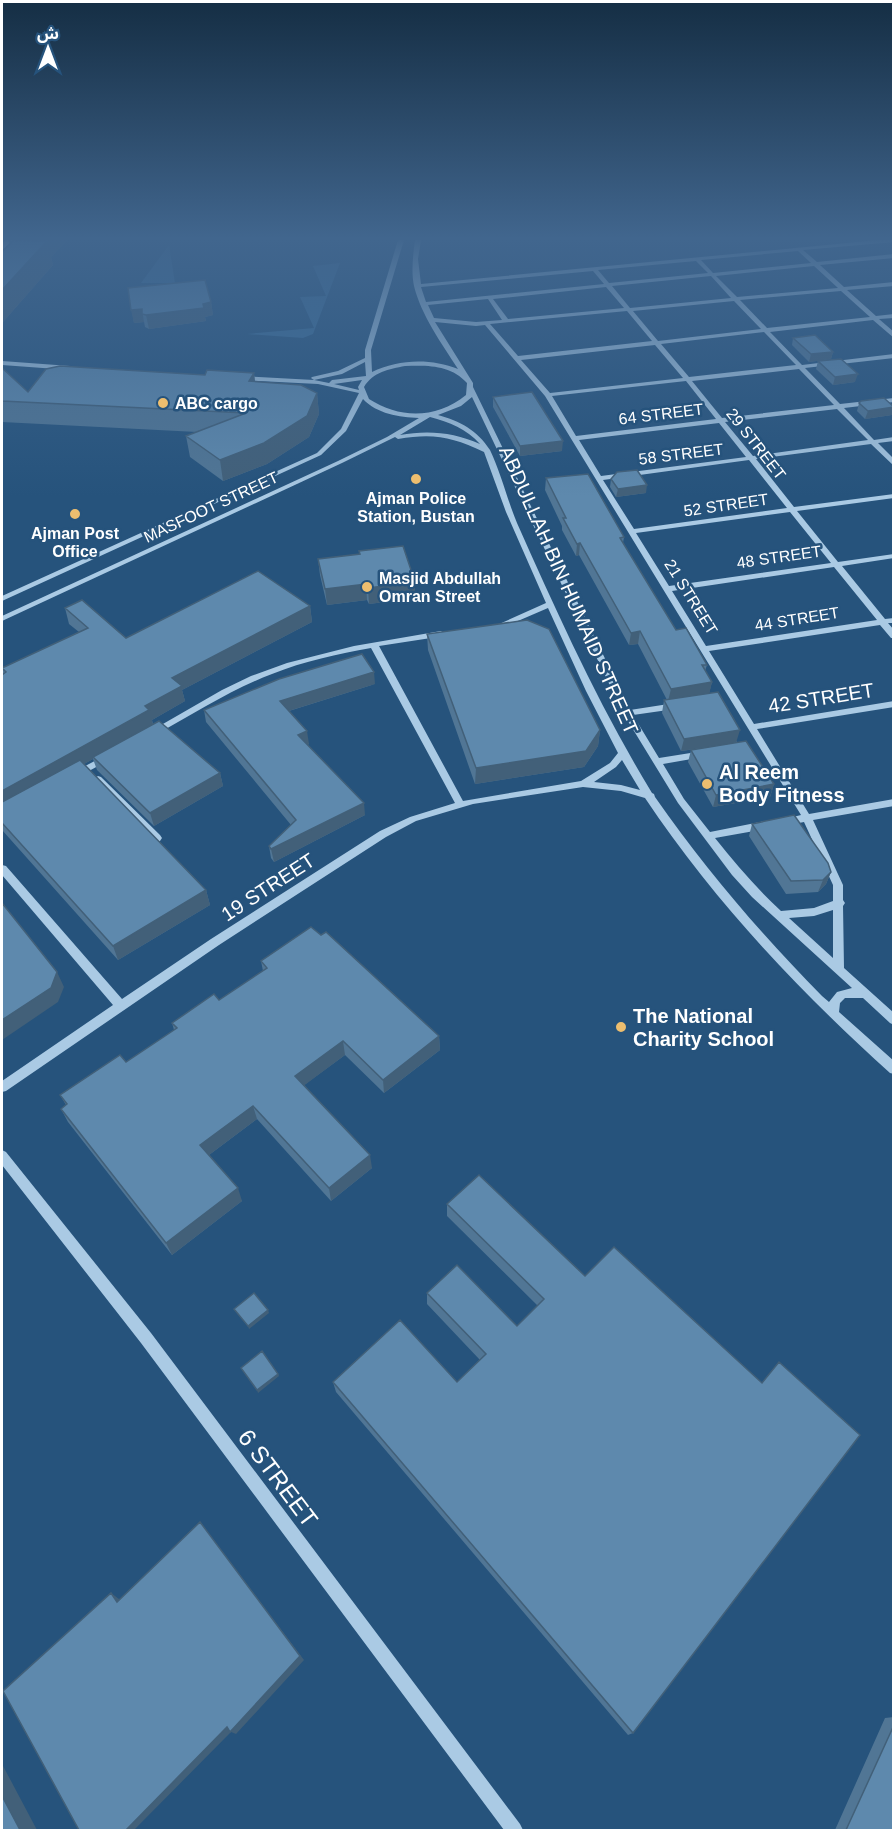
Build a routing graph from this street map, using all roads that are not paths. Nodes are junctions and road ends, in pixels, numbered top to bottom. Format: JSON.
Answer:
{"nodes":[{"id":1,"x":376,"y":325,"type":"edge"},
{"id":2,"x":438,"y":325,"type":"edge"},
{"id":3,"x":473,"y":325,"type":"edge"},
{"id":4,"x":488,"y":325,"type":"edge"},
{"id":5,"x":643,"y":325,"type":"edge"},
{"id":6,"x":759,"y":325,"type":"edge"},
{"id":7,"x":805,"y":325,"type":"edge"},
{"id":8,"x":882,"y":325,"type":"edge"},
{"id":9,"x":764,"y":330,"type":"junction"},
{"id":10,"x":448,"y":336,"type":"junction"},
{"id":11,"x":894,"y":336,"type":"edge"},
{"id":12,"x":657,"y":342,"type":"junction"},
{"id":13,"x":894,"y":356,"type":"edge"},
{"id":14,"x":367,"y":358,"type":"junction"},
{"id":15,"x":518,"y":358,"type":"junction"},
{"id":16,"x":2,"y":363,"type":"edge"},
{"id":17,"x":799,"y":366,"type":"junction"},
{"id":18,"x":75,"y":368,"type":"edge"},
{"id":19,"x":237,"y":377,"type":"edge"},
{"id":20,"x":368,"y":377,"type":"junction"},
{"id":21,"x":288,"y":380,"type":"junction"},
{"id":22,"x":688,"y":380,"type":"junction"},
{"id":23,"x":318,"y":382,"type":"junction"},
{"id":24,"x":469,"y":383,"type":"junction"},
{"id":25,"x":361,"y":393,"type":"junction"},
{"id":26,"x":548,"y":395,"type":"junction"},
{"id":27,"x":894,"y":400,"type":"edge"},
{"id":28,"x":838,"y":407,"type":"junction"},
{"id":29,"x":430,"y":415,"type":"junction"},
{"id":30,"x":720,"y":421,"type":"junction"},
{"id":31,"x":389,"y":438,"type":"junction"},
{"id":32,"x":575,"y":438,"type":"junction"},
{"id":33,"x":894,"y":439,"type":"edge"},
{"id":34,"x":873,"y":442,"type":"junction"},
{"id":35,"x":487,"y":452,"type":"junction"},
{"id":36,"x":749,"y":458,"type":"junction"},
{"id":37,"x":894,"y":464,"type":"edge"},
{"id":38,"x":600,"y":478,"type":"junction"},
{"id":39,"x":894,"y":496,"type":"edge"},
{"id":40,"x":791,"y":510,"type":"junction"},
{"id":41,"x":632,"y":531,"type":"junction"},
{"id":42,"x":894,"y":556,"type":"edge"},
{"id":43,"x":835,"y":564,"type":"junction"},
{"id":44,"x":668,"y":589,"type":"junction"},
{"id":45,"x":2,"y":599,"type":"edge"},
{"id":46,"x":551,"y":604,"type":"junction"},
{"id":47,"x":2,"y":619,"type":"edge"},
{"id":48,"x":894,"y":620,"type":"edge"},
{"id":49,"x":882,"y":622,"type":"junction"},
{"id":50,"x":503,"y":625,"type":"junction"},
{"id":51,"x":493,"y":627,"type":"edge"},
{"id":52,"x":519,"y":627,"type":"edge"},
{"id":53,"x":451,"y":633,"type":"edge"},
{"id":54,"x":551,"y":633,"type":"edge"},
{"id":55,"x":894,"y":636,"type":"edge"},
{"id":56,"x":566,"y":637,"type":"junction"},
{"id":57,"x":374,"y":645,"type":"junction"},
{"id":58,"x":705,"y":649,"type":"junction"},
{"id":59,"x":735,"y":696,"type":"junction"},
{"id":60,"x":724,"y":698,"type":"edge"},
{"id":61,"x":894,"y":704,"type":"edge"},
{"id":62,"x":681,"y":705,"type":"edge"},
{"id":63,"x":627,"y":713,"type":"junction"},
{"id":64,"x":753,"y":727,"type":"junction"},
{"id":65,"x":142,"y":739,"type":"edge"},
{"id":66,"x":763,"y":744,"type":"junction"},
{"id":67,"x":753,"y":746,"type":"dead end"},
{"id":68,"x":623,"y":753,"type":"junction"},
{"id":69,"x":710,"y":753,"type":"edge"},
{"id":70,"x":114,"y":754,"type":"edge"},
{"id":71,"x":656,"y":762,"type":"junction"},
{"id":72,"x":87,"y":768,"type":"junction"},
{"id":73,"x":63,"y":782,"type":"edge"},
{"id":74,"x":584,"y":784,"type":"junction"},
{"id":75,"x":651,"y":796,"type":"junction"},
{"id":76,"x":894,"y":802,"type":"edge"},
{"id":77,"x":460,"y":804,"type":"junction"},
{"id":78,"x":807,"y":818,"type":"junction"},
{"id":79,"x":706,"y":836,"type":"junction"},
{"id":80,"x":157,"y":838,"type":"edge"},
{"id":81,"x":2,"y":869,"type":"edge"},
{"id":82,"x":840,"y":903,"type":"junction"},
{"id":83,"x":778,"y":915,"type":"junction"},
{"id":84,"x":839,"y":971,"type":"junction"},
{"id":85,"x":864,"y":994,"type":"junction"},
{"id":86,"x":121,"y":1006,"type":"junction"},
{"id":87,"x":834,"y":1015,"type":"junction"},
{"id":88,"x":894,"y":1020,"type":"edge"},
{"id":89,"x":894,"y":1069,"type":"edge"},
{"id":90,"x":2,"y":1087,"type":"edge"},
{"id":91,"x":2,"y":1156,"type":"edge"},
{"id":92,"x":514,"y":1830,"type":"edge"}],
"edges":[{"from":1,"to":14,"type":"street"},
{"from":2,"to":10,"type":"street","name":"ABDULLAH BIN HUMAID STREET"},
{"from":3,"to":10,"type":"street"},
{"from":4,"to":15,"type":"street","name":"21 STREET"},
{"from":5,"to":12,"type":"street","name":"29 STREET"},
{"from":6,"to":9,"type":"street"},
{"from":7,"to":9,"type":"street"},
{"from":8,"to":11,"type":"street"},
{"from":9,"to":12,"type":"street"},
{"from":9,"to":17,"type":"street"},
{"from":10,"to":24,"type":"street","name":"ABDULLAH BIN HUMAID STREET"},
{"from":12,"to":15,"type":"street"},
{"from":12,"to":22,"type":"street","name":"29 STREET"},
{"from":13,"to":17,"type":"street"},
{"from":14,"to":20,"type":"street"},
{"from":14,"to":21,"type":"street"},
{"from":15,"to":26,"type":"street","name":"21 STREET"},
{"from":16,"to":18,"type":"street"},
{"from":17,"to":22,"type":"street"},
{"from":17,"to":28,"type":"street"},
{"from":19,"to":21,"type":"street"},
{"from":20,"to":23,"type":"street"},
{"from":20,"to":24,"type":"street"},
{"from":20,"to":25,"type":"street","name":"MASFOOT STREET"},
{"from":21,"to":23,"type":"street"},
{"from":22,"to":26,"type":"street"},
{"from":22,"to":30,"type":"street","name":"29 STREET"},
{"from":23,"to":25,"type":"street"},
{"from":24,"to":29,"type":"street","name":"MASFOOT STREET"},
{"from":24,"to":63,"type":"street","name":"ABDULLAH BIN HUMAID STREET"},
{"from":25,"to":29,"type":"street"},
{"from":25,"to":45,"type":"street","name":"MASFOOT STREET"},
{"from":26,"to":32,"type":"street","name":"21 STREET"},
{"from":27,"to":28,"type":"street","name":"64 STREET"},
{"from":28,"to":30,"type":"street","name":"64 STREET"},
{"from":28,"to":34,"type":"street"},
{"from":29,"to":31,"type":"street","name":"MASFOOT STREET"},
{"from":29,"to":35,"type":"street","name":"ABDULLAH BIN HUMAID STREET"},
{"from":30,"to":32,"type":"street","name":"64 STREET"},
{"from":30,"to":36,"type":"street","name":"29 STREET"},
{"from":31,"to":35,"type":"street"},
{"from":31,"to":47,"type":"street","name":"MASFOOT STREET"},
{"from":32,"to":38,"type":"street","name":"21 STREET"},
{"from":33,"to":34,"type":"street","name":"58 STREET"},
{"from":34,"to":36,"type":"street","name":"58 STREET"},
{"from":34,"to":37,"type":"street"},
{"from":35,"to":46,"type":"street","name":"ABDULLAH BIN HUMAID STREET"},
{"from":36,"to":38,"type":"street","name":"58 STREET"},
{"from":36,"to":40,"type":"street","name":"29 STREET"},
{"from":38,"to":41,"type":"street","name":"21 STREET"},
{"from":39,"to":40,"type":"street","name":"52 STREET"},
{"from":40,"to":41,"type":"street","name":"52 STREET"},
{"from":40,"to":43,"type":"street","name":"29 STREET"},
{"from":41,"to":44,"type":"street","name":"21 STREET"},
{"from":42,"to":43,"type":"street","name":"48 STREET"},
{"from":43,"to":44,"type":"street","name":"48 STREET"},
{"from":43,"to":49,"type":"street","name":"29 STREET"},
{"from":44,"to":58,"type":"street","name":"21 STREET"},
{"from":46,"to":50,"type":"street"},
{"from":46,"to":56,"type":"street","name":"ABDULLAH BIN HUMAID STREET"},
{"from":48,"to":49,"type":"street","name":"44 STREET"},
{"from":49,"to":55,"type":"street","name":"29 STREET"},
{"from":49,"to":58,"type":"street","name":"44 STREET"},
{"from":50,"to":51,"type":"street"},
{"from":50,"to":52,"type":"street"},
{"from":53,"to":57,"type":"street"},
{"from":54,"to":56,"type":"street"},
{"from":56,"to":68,"type":"street","name":"ABDULLAH BIN HUMAID STREET"},
{"from":57,"to":65,"type":"street"},
{"from":57,"to":77,"type":"street"},
{"from":58,"to":59,"type":"street","name":"21 STREET"},
{"from":59,"to":60,"type":"street"},
{"from":59,"to":64,"type":"street","name":"21 STREET"},
{"from":61,"to":64,"type":"street","name":"42 STREET"},
{"from":62,"to":63,"type":"street"},
{"from":63,"to":71,"type":"street","name":"ABDULLAH BIN HUMAID STREET"},
{"from":64,"to":66,"type":"street","name":"21 STREET"},
{"from":66,"to":67,"type":"street","name":"42 STREET"},
{"from":66,"to":78,"type":"street","name":"21 STREET"},
{"from":68,"to":74,"type":"street","name":"19 STREET"},
{"from":68,"to":75,"type":"street","name":"ABDULLAH BIN HUMAID STREET"},
{"from":69,"to":71,"type":"street"},
{"from":70,"to":72,"type":"street"},
{"from":71,"to":79,"type":"street","name":"ABDULLAH BIN HUMAID STREET"},
{"from":72,"to":73,"type":"street"},
{"from":72,"to":80,"type":"street"},
{"from":74,"to":75,"type":"street","name":"19 STREET"},
{"from":74,"to":77,"type":"street","name":"19 STREET"},
{"from":75,"to":87,"type":"street","name":"ABDULLAH BIN HUMAID STREET"},
{"from":76,"to":78,"type":"street"},
{"from":77,"to":86,"type":"street","name":"19 STREET"},
{"from":78,"to":79,"type":"street"},
{"from":78,"to":82,"type":"street","name":"21 STREET"},
{"from":79,"to":83,"type":"street","name":"ABDULLAH BIN HUMAID STREET"},
{"from":81,"to":86,"type":"street"},
{"from":82,"to":83,"type":"street"},
{"from":82,"to":84,"type":"street","name":"21 STREET"},
{"from":83,"to":84,"type":"street","name":"ABDULLAH BIN HUMAID STREET"},
{"from":84,"to":85,"type":"street","name":"ABDULLAH BIN HUMAID STREET"},
{"from":85,"to":87,"type":"street"},
{"from":85,"to":88,"type":"street","name":"ABDULLAH BIN HUMAID STREET"},
{"from":86,"to":90,"type":"street","name":"19 STREET"},
{"from":87,"to":89,"type":"street","name":"ABDULLAH BIN HUMAID STREET"},
{"from":91,"to":92,"type":"street","name":"6 STREET"}]}
